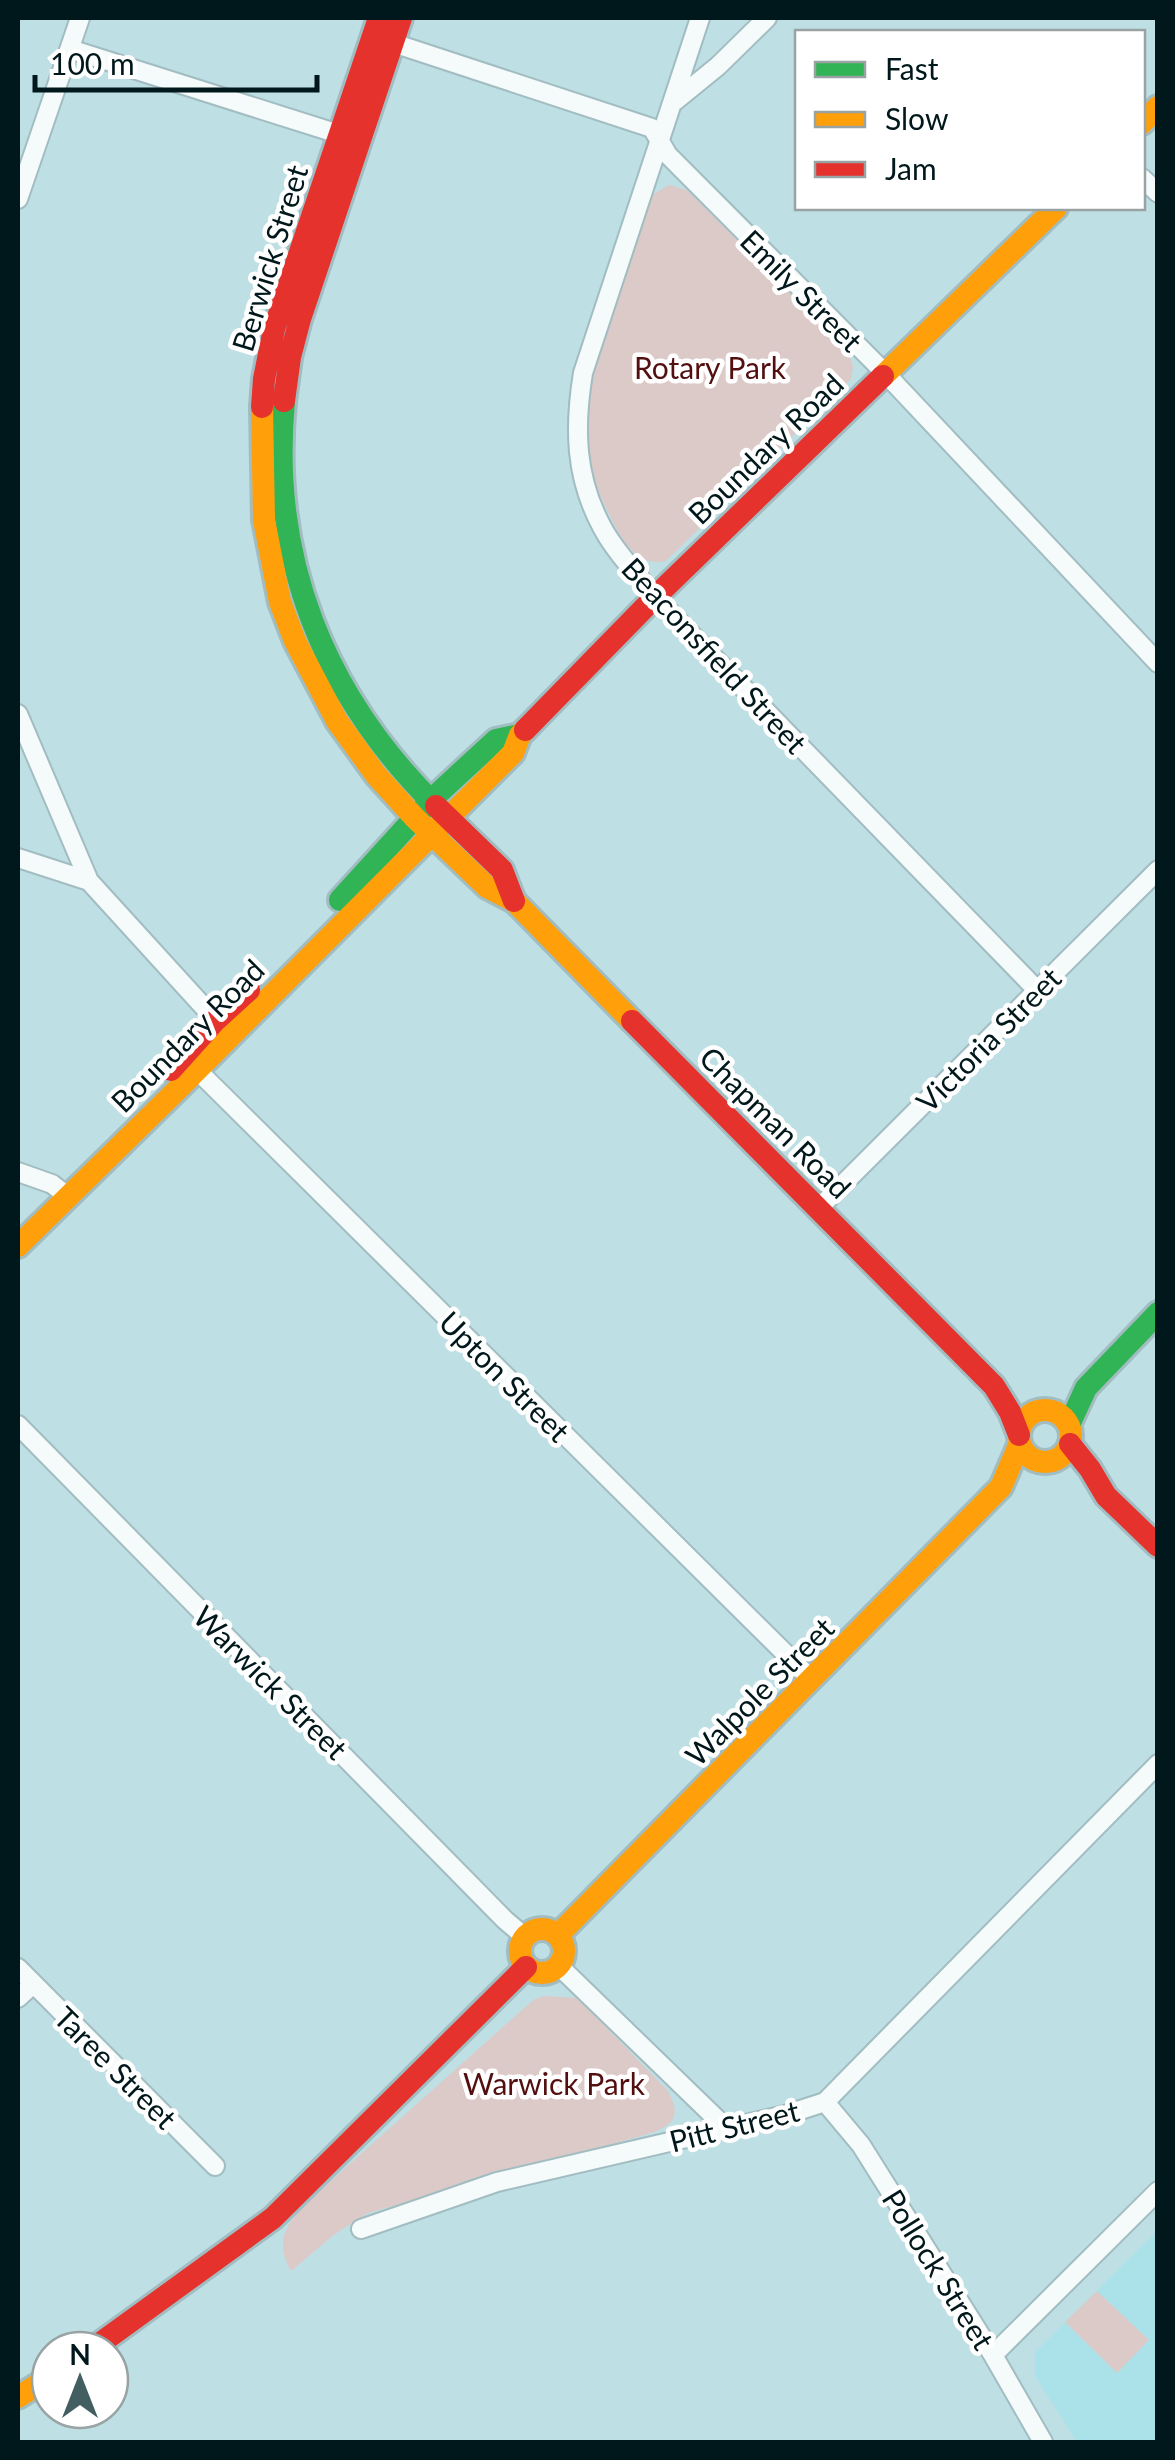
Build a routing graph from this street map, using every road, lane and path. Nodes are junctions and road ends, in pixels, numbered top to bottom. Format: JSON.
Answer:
{"nodes":[{"id":1,"x":80,"y":18,"type":"edge"},
{"id":2,"x":401,"y":18,"type":"edge"},
{"id":3,"x":700,"y":18,"type":"edge"},
{"id":4,"x":767,"y":18,"type":"edge"},
{"id":5,"x":381,"y":32,"type":"edge"},
{"id":6,"x":70,"y":49,"type":"junction"},
{"id":7,"x":673,"y":102,"type":"junction"},
{"id":8,"x":349,"y":138,"type":"junction"},
{"id":9,"x":660,"y":140,"type":"junction"},
{"id":10,"x":18,"y":199,"type":"edge"},
{"id":11,"x":1054,"y":210,"type":"edge"},
{"id":12,"x":885,"y":372,"type":"junction"},
{"id":13,"x":655,"y":597,"type":"junction"},
{"id":14,"x":1158,"y":664,"type":"edge"},
{"id":15,"x":18,"y":714,"type":"edge"},
{"id":16,"x":432,"y":818,"type":"junction"},
{"id":17,"x":18,"y":858,"type":"edge"},
{"id":18,"x":1158,"y":870,"type":"edge"},
{"id":19,"x":89,"y":881,"type":"junction"},
{"id":20,"x":1037,"y":990,"type":"junction"},
{"id":21,"x":223,"y":1028,"type":"junction"},
{"id":22,"x":198,"y":1071,"type":"junction"},
{"id":23,"x":18,"y":1172,"type":"edge"},
{"id":24,"x":59,"y":1190,"type":"junction"},
{"id":25,"x":819,"y":1208,"type":"junction"},
{"id":26,"x":18,"y":1220,"type":"edge"},
{"id":27,"x":18,"y":1246,"type":"edge"},
{"id":28,"x":1158,"y":1313,"type":"edge"},
{"id":29,"x":994,"y":1386,"type":"junction"},
{"id":30,"x":1086,"y":1388,"type":"junction"},
{"id":31,"x":1042,"y":1411,"type":"junction"},
{"id":32,"x":18,"y":1426,"type":"edge"},
{"id":33,"x":1070,"y":1434,"type":"junction"},
{"id":34,"x":1020,"y":1439,"type":"junction"},
{"id":35,"x":1049,"y":1462,"type":"junction"},
{"id":36,"x":1001,"y":1487,"type":"junction"},
{"id":37,"x":1106,"y":1496,"type":"junction"},
{"id":38,"x":1158,"y":1546,"type":"edge"},
{"id":39,"x":812,"y":1680,"type":"junction"},
{"id":40,"x":1158,"y":1764,"type":"edge"},
{"id":41,"x":558,"y":1936,"type":"junction"},
{"id":42,"x":525,"y":1937,"type":"junction"},
{"id":43,"x":559,"y":1966,"type":"junction"},
{"id":44,"x":526,"y":1967,"type":"junction"},
{"id":45,"x":18,"y":1968,"type":"edge"},
{"id":46,"x":33,"y":1984,"type":"junction"},
{"id":47,"x":18,"y":1998,"type":"edge"},
{"id":48,"x":825,"y":2102,"type":"junction"},
{"id":49,"x":724,"y":2127,"type":"junction"},
{"id":50,"x":215,"y":2166,"type":"dead end"},
{"id":51,"x":1158,"y":2192,"type":"edge"},
{"id":52,"x":361,"y":2229,"type":"dead end"},
{"id":53,"x":121,"y":2330,"type":"edge"},
{"id":54,"x":993,"y":2355,"type":"junction"},
{"id":55,"x":1044,"y":2442,"type":"edge"}],
"edges":[{"from":1,"to":6,"type":"street"},
{"from":2,"to":5,"type":"street","name":"Berwick Street"},
{"from":3,"to":7,"type":"street","name":"Beaconsfield Street"},
{"from":4,"to":7,"type":"street"},
{"from":5,"to":8,"type":"street","name":"Berwick Street"},
{"from":5,"to":9,"type":"street","name":"Emily Street"},
{"from":6,"to":8,"type":"street"},
{"from":6,"to":10,"type":"street"},
{"from":7,"to":9,"type":"street","name":"Beaconsfield Street"},
{"from":8,"to":16,"type":"street","name":"Berwick Street"},
{"from":9,"to":12,"type":"street","name":"Emily Street"},
{"from":9,"to":13,"type":"street","name":"Beaconsfield Street"},
{"from":11,"to":12,"type":"street","name":"Boundary Road"},
{"from":12,"to":13,"type":"street","name":"Boundary Road"},
{"from":12,"to":14,"type":"street","name":"Emily Street"},
{"from":13,"to":16,"type":"street","name":"Boundary Road"},
{"from":13,"to":20,"type":"street","name":"Beaconsfield Street"},
{"from":15,"to":19,"type":"street"},
{"from":16,"to":21,"type":"street","name":"Boundary Road"},
{"from":16,"to":25,"type":"street","name":"Chapman Road"},
{"from":17,"to":19,"type":"street"},
{"from":18,"to":20,"type":"street","name":"Victoria Street"},
{"from":19,"to":21,"type":"street"},
{"from":20,"to":25,"type":"street","name":"Victoria Street"},
{"from":21,"to":22,"type":"street","name":"Boundary Road"},
{"from":21,"to":24,"type":"street","name":"Boundary Road"},
{"from":22,"to":24,"type":"street","name":"Boundary Road"},
{"from":22,"to":39,"type":"street","name":"Upton Street"},
{"from":23,"to":24,"type":"street"},
{"from":24,"to":26,"type":"street","name":"Boundary Road"},
{"from":24,"to":27,"type":"street","name":"Boundary Road"},
{"from":25,"to":29,"type":"street","name":"Chapman Road"},
{"from":28,"to":30,"type":"street"},
{"from":29,"to":31,"type":"street","name":"Chapman Road"},
{"from":29,"to":34,"type":"street","name":"Chapman Road"},
{"from":30,"to":31,"type":"street"},
{"from":30,"to":33,"type":"street"},
{"from":31,"to":33,"type":"street"},
{"from":31,"to":34,"type":"street"},
{"from":32,"to":42,"type":"street","name":"Warwick Street"},
{"from":33,"to":35,"type":"street"},
{"from":33,"to":37,"type":"street"},
{"from":34,"to":35,"type":"street"},
{"from":34,"to":36,"type":"street","name":"Walpole Street"},
{"from":35,"to":36,"type":"street","name":"Walpole Street"},
{"from":35,"to":37,"type":"street"},
{"from":36,"to":39,"type":"street","name":"Walpole Street"},
{"from":37,"to":38,"type":"street"},
{"from":39,"to":41,"type":"street","name":"Walpole Street"},
{"from":40,"to":48,"type":"street","name":"Pitt Street"},
{"from":41,"to":42,"type":"street"},
{"from":41,"to":43,"type":"street"},
{"from":42,"to":44,"type":"street"},
{"from":43,"to":44,"type":"street"},
{"from":43,"to":49,"type":"street"},
{"from":44,"to":53,"type":"street"},
{"from":45,"to":46,"type":"street","name":"Taree Street"},
{"from":46,"to":47,"type":"street"},
{"from":46,"to":50,"type":"street","name":"Taree Street"},
{"from":48,"to":49,"type":"street","name":"Pitt Street"},
{"from":48,"to":54,"type":"street","name":"Pollock Street"},
{"from":49,"to":52,"type":"street","name":"Pitt Street"},
{"from":51,"to":54,"type":"street"},
{"from":54,"to":55,"type":"street","name":"Pollock Street"}]}
